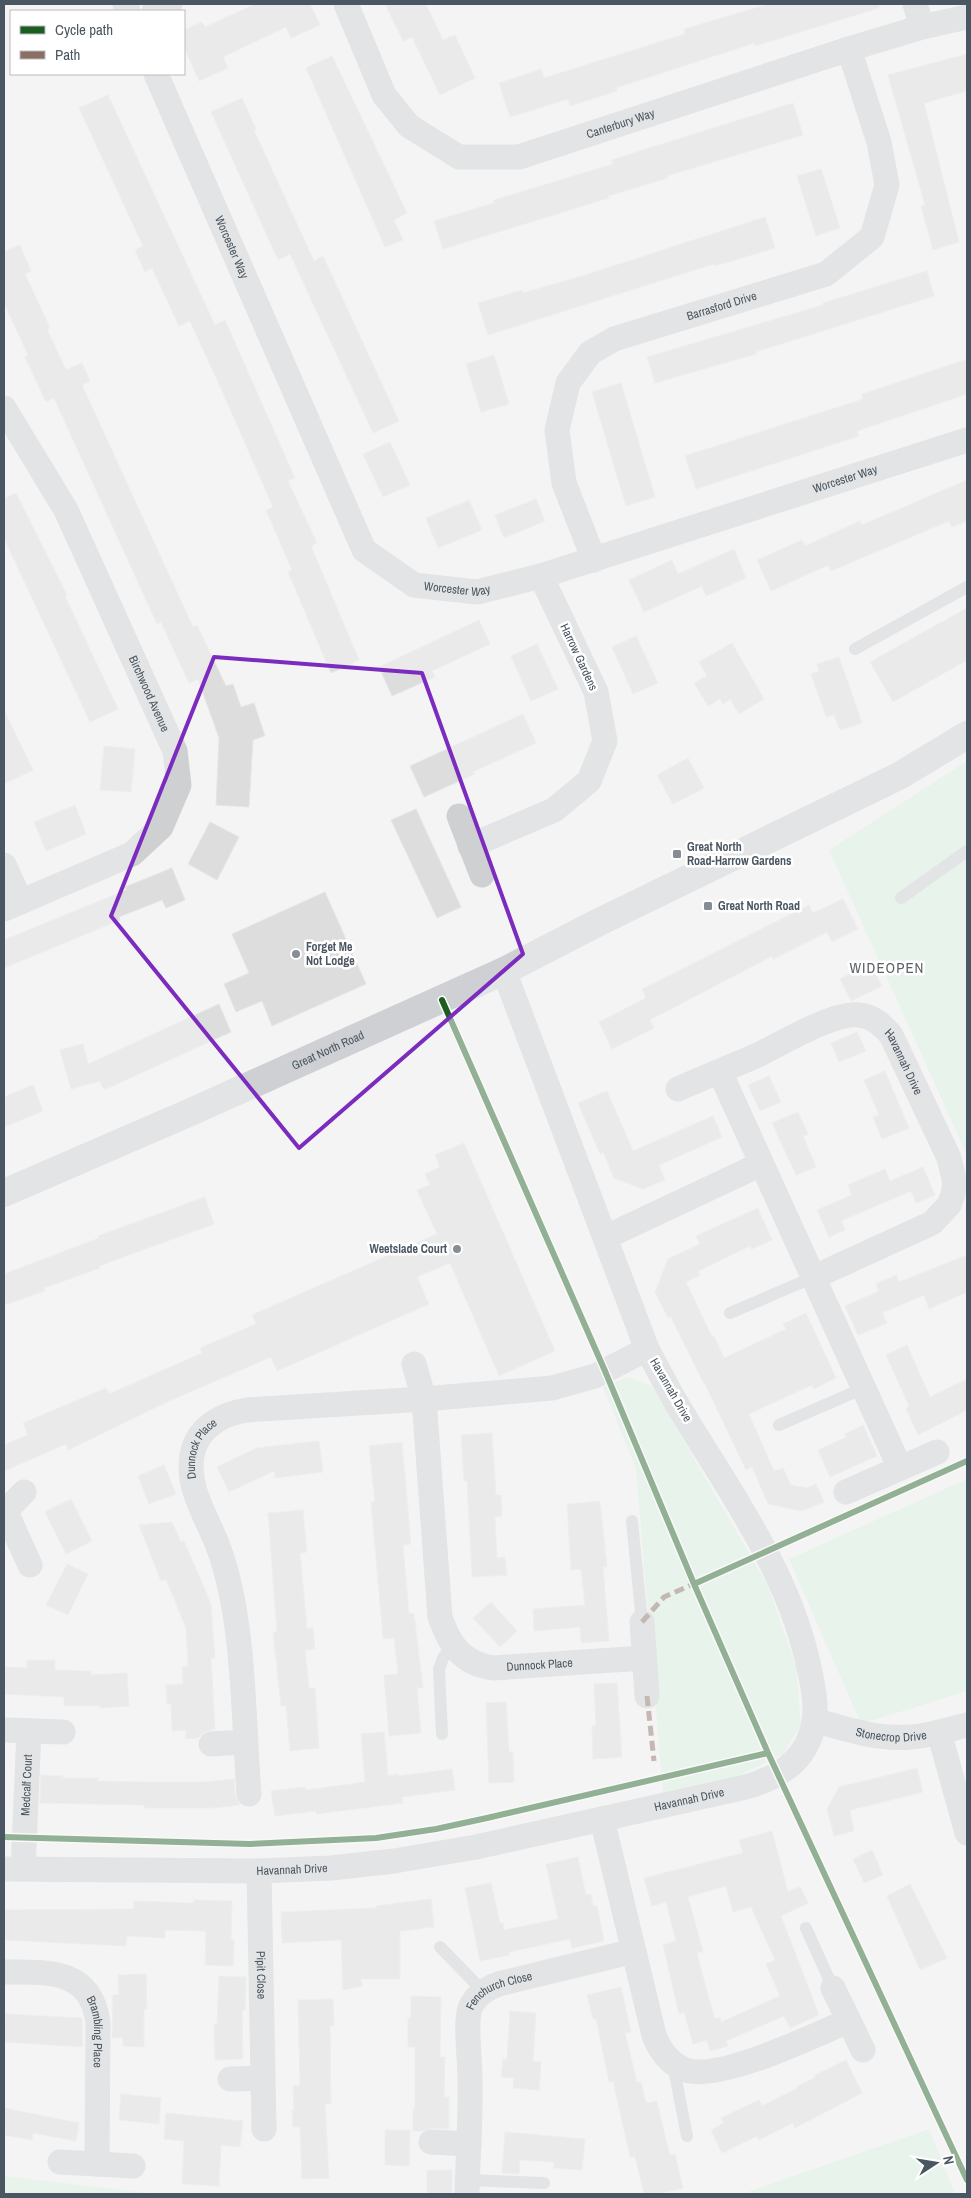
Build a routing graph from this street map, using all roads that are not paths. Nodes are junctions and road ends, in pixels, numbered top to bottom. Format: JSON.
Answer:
{"nodes":[{"id":1,"x":170,"y":4,"type":"edge"},
{"id":2,"x":346,"y":4,"type":"edge"},
{"id":3,"x":156,"y":10,"type":"edge"},
{"id":4,"x":918,"y":15,"type":"edge"},
{"id":5,"x":967,"y":17,"type":"edge"},
{"id":6,"x":849,"y":49,"type":"junction"},
{"id":7,"x":156,"y":75,"type":"edge"},
{"id":8,"x":4,"y":408,"type":"edge"},
{"id":9,"x":967,"y":440,"type":"edge"},
{"id":10,"x":594,"y":560,"type":"junction"},
{"id":11,"x":541,"y":576,"type":"junction"},
{"id":12,"x":967,"y":587,"type":"edge"},
{"id":13,"x":855,"y":649,"type":"dead end"},
{"id":14,"x":967,"y":735,"type":"edge"},
{"id":15,"x":459,"y":816,"type":"dead end"},
{"id":16,"x":470,"y":846,"type":"junction"},
{"id":17,"x":967,"y":851,"type":"edge"},
{"id":18,"x":4,"y":865,"type":"edge"},
{"id":19,"x":482,"y":875,"type":"dead end"},
{"id":20,"x":901,"y":898,"type":"dead end"},
{"id":21,"x":12,"y":906,"type":"edge"},
{"id":22,"x":504,"y":971,"type":"junction"},
{"id":23,"x":720,"y":1072,"type":"junction"},
{"id":24,"x":678,"y":1089,"type":"dead end"},
{"id":25,"x":761,"y":1164,"type":"junction"},
{"id":26,"x":4,"y":1193,"type":"edge"},
{"id":27,"x":606,"y":1237,"type":"junction"},
{"id":28,"x":814,"y":1277,"type":"junction"},
{"id":29,"x":730,"y":1313,"type":"dead end"},
{"id":30,"x":647,"y":1349,"type":"junction"},
{"id":31,"x":414,"y":1364,"type":"dead end"},
{"id":32,"x":864,"y":1388,"type":"junction"},
{"id":33,"x":424,"y":1399,"type":"junction"},
{"id":34,"x":779,"y":1425,"type":"dead end"},
{"id":35,"x":937,"y":1452,"type":"dead end"},
{"id":36,"x":900,"y":1468,"type":"junction"},
{"id":37,"x":24,"y":1492,"type":"dead end"},
{"id":38,"x":846,"y":1492,"type":"dead end"},
{"id":39,"x":4,"y":1514,"type":"edge"},
{"id":40,"x":632,"y":1521,"type":"dead end"},
{"id":41,"x":30,"y":1566,"type":"dead end"},
{"id":42,"x":642,"y":1622,"type":"joint"},
{"id":43,"x":453,"y":1646,"type":"junction"},
{"id":44,"x":644,"y":1658,"type":"junction"},
{"id":45,"x":647,"y":1696,"type":"dead end"},
{"id":46,"x":814,"y":1720,"type":"junction"},
{"id":47,"x":967,"y":1724,"type":"edge"},
{"id":48,"x":4,"y":1730,"type":"edge"},
{"id":49,"x":29,"y":1731,"type":"junction"},
{"id":50,"x":63,"y":1732,"type":"dead end"},
{"id":51,"x":939,"y":1732,"type":"junction"},
{"id":52,"x":442,"y":1734,"type":"dead end"},
{"id":53,"x":245,"y":1742,"type":"junction"},
{"id":54,"x":211,"y":1744,"type":"dead end"},
{"id":55,"x":249,"y":1794,"type":"dead end"},
{"id":56,"x":602,"y":1819,"type":"junction"},
{"id":57,"x":967,"y":1833,"type":"edge"},
{"id":58,"x":14,"y":1869,"type":"edge"},
{"id":59,"x":259,"y":1871,"type":"junction"},
{"id":60,"x":806,"y":1928,"type":"dead end"},
{"id":61,"x":440,"y":1947,"type":"dead end"},
{"id":62,"x":634,"y":1951,"type":"junction"},
{"id":63,"x":4,"y":1972,"type":"edge"},
{"id":64,"x":833,"y":1988,"type":"joint"},
{"id":65,"x":484,"y":1992,"type":"junction"},
{"id":66,"x":848,"y":2021,"type":"junction"},
{"id":67,"x":863,"y":2050,"type":"dead end"},
{"id":68,"x":672,"y":2062,"type":"junction"},
{"id":69,"x":263,"y":2078,"type":"junction"},
{"id":70,"x":230,"y":2079,"type":"dead end"},
{"id":71,"x":264,"y":2129,"type":"dead end"},
{"id":72,"x":687,"y":2136,"type":"dead end"},
{"id":73,"x":431,"y":2142,"type":"dead end"},
{"id":74,"x":468,"y":2144,"type":"junction"},
{"id":75,"x":60,"y":2162,"type":"dead end"},
{"id":76,"x":97,"y":2164,"type":"junction"},
{"id":77,"x":133,"y":2166,"type":"dead end"},
{"id":78,"x":544,"y":2183,"type":"dead end"},
{"id":79,"x":467,"y":2186,"type":"joint"}],
"edges":[{"from":1,"to":3,"type":"street"},
{"from":2,"to":6,"type":"street","name":"Canterbury Way"},
{"from":4,"to":5,"type":"street","name":"Canterbury Way"},
{"from":4,"to":6,"type":"street","name":"Canterbury Way"},
{"from":6,"to":10,"type":"street","name":"Barrasford Drive"},
{"from":7,"to":11,"type":"street","name":"Worcester Way"},
{"from":8,"to":21,"type":"street","name":"Birchwood Avenue"},
{"from":9,"to":10,"type":"street","name":"Worcester Way"},
{"from":10,"to":11,"type":"street","name":"Worcester Way"},
{"from":11,"to":16,"type":"street","name":"Harrow Gardens"},
{"from":12,"to":13,"type":"lane"},
{"from":14,"to":22,"type":"main road","name":"Great North Road"},
{"from":15,"to":16,"type":"street"},
{"from":16,"to":19,"type":"street"},
{"from":17,"to":20,"type":"lane"},
{"from":18,"to":21,"type":"street"},
{"from":22,"to":26,"type":"main road","name":"Great North Road"},
{"from":22,"to":27,"type":"street","name":"Havannah Drive"},
{"from":23,"to":24,"type":"street","name":"Havannah Drive"},
{"from":23,"to":25,"type":"street"},
{"from":23,"to":28,"type":"street","name":"Havannah Drive"},
{"from":25,"to":27,"type":"street"},
{"from":25,"to":28,"type":"street"},
{"from":27,"to":30,"type":"street","name":"Havannah Drive"},
{"from":28,"to":29,"type":"lane"},
{"from":28,"to":32,"type":"street"},
{"from":30,"to":33,"type":"street","name":"Dunnock Place"},
{"from":30,"to":46,"type":"street","name":"Havannah Drive"},
{"from":31,"to":33,"type":"street"},
{"from":32,"to":34,"type":"lane"},
{"from":32,"to":36,"type":"street"},
{"from":33,"to":43,"type":"street","name":"Dunnock Place"},
{"from":33,"to":53,"type":"street","name":"Dunnock Place"},
{"from":35,"to":36,"type":"street"},
{"from":36,"to":38,"type":"street"},
{"from":37,"to":39,"type":"street"},
{"from":39,"to":41,"type":"street"},
{"from":40,"to":42,"type":"lane"},
{"from":42,"to":44,"type":"street"},
{"from":43,"to":44,"type":"street","name":"Dunnock Place"},
{"from":43,"to":52,"type":"lane"},
{"from":44,"to":45,"type":"street"},
{"from":46,"to":51,"type":"street","name":"Stonecrop Drive"},
{"from":46,"to":56,"type":"street","name":"Havannah Drive"},
{"from":47,"to":51,"type":"street","name":"Stonecrop Drive"},
{"from":48,"to":49,"type":"street"},
{"from":49,"to":50,"type":"street"},
{"from":49,"to":58,"type":"street","name":"Medcalf Court"},
{"from":51,"to":57,"type":"street"},
{"from":53,"to":54,"type":"street"},
{"from":53,"to":55,"type":"street","name":"Dunnock Place"},
{"from":56,"to":59,"type":"street","name":"Havannah Drive"},
{"from":56,"to":62,"type":"street"},
{"from":58,"to":59,"type":"street","name":"Havannah Drive"},
{"from":59,"to":69,"type":"street","name":"Pipit Close"},
{"from":60,"to":64,"type":"lane"},
{"from":61,"to":65,"type":"lane"},
{"from":62,"to":65,"type":"street","name":"Fenchurch Close"},
{"from":62,"to":68,"type":"street"},
{"from":63,"to":76,"type":"street","name":"Brambling Place"},
{"from":64,"to":66,"type":"street"},
{"from":65,"to":74,"type":"street","name":"Fenchurch Close"},
{"from":66,"to":67,"type":"street"},
{"from":66,"to":68,"type":"street"},
{"from":68,"to":72,"type":"lane"},
{"from":69,"to":70,"type":"street"},
{"from":69,"to":71,"type":"street","name":"Pipit Close"},
{"from":73,"to":74,"type":"street"},
{"from":74,"to":79,"type":"street","name":"Fenchurch Close"},
{"from":75,"to":76,"type":"street"},
{"from":76,"to":77,"type":"street"},
{"from":78,"to":79,"type":"lane"}]}
